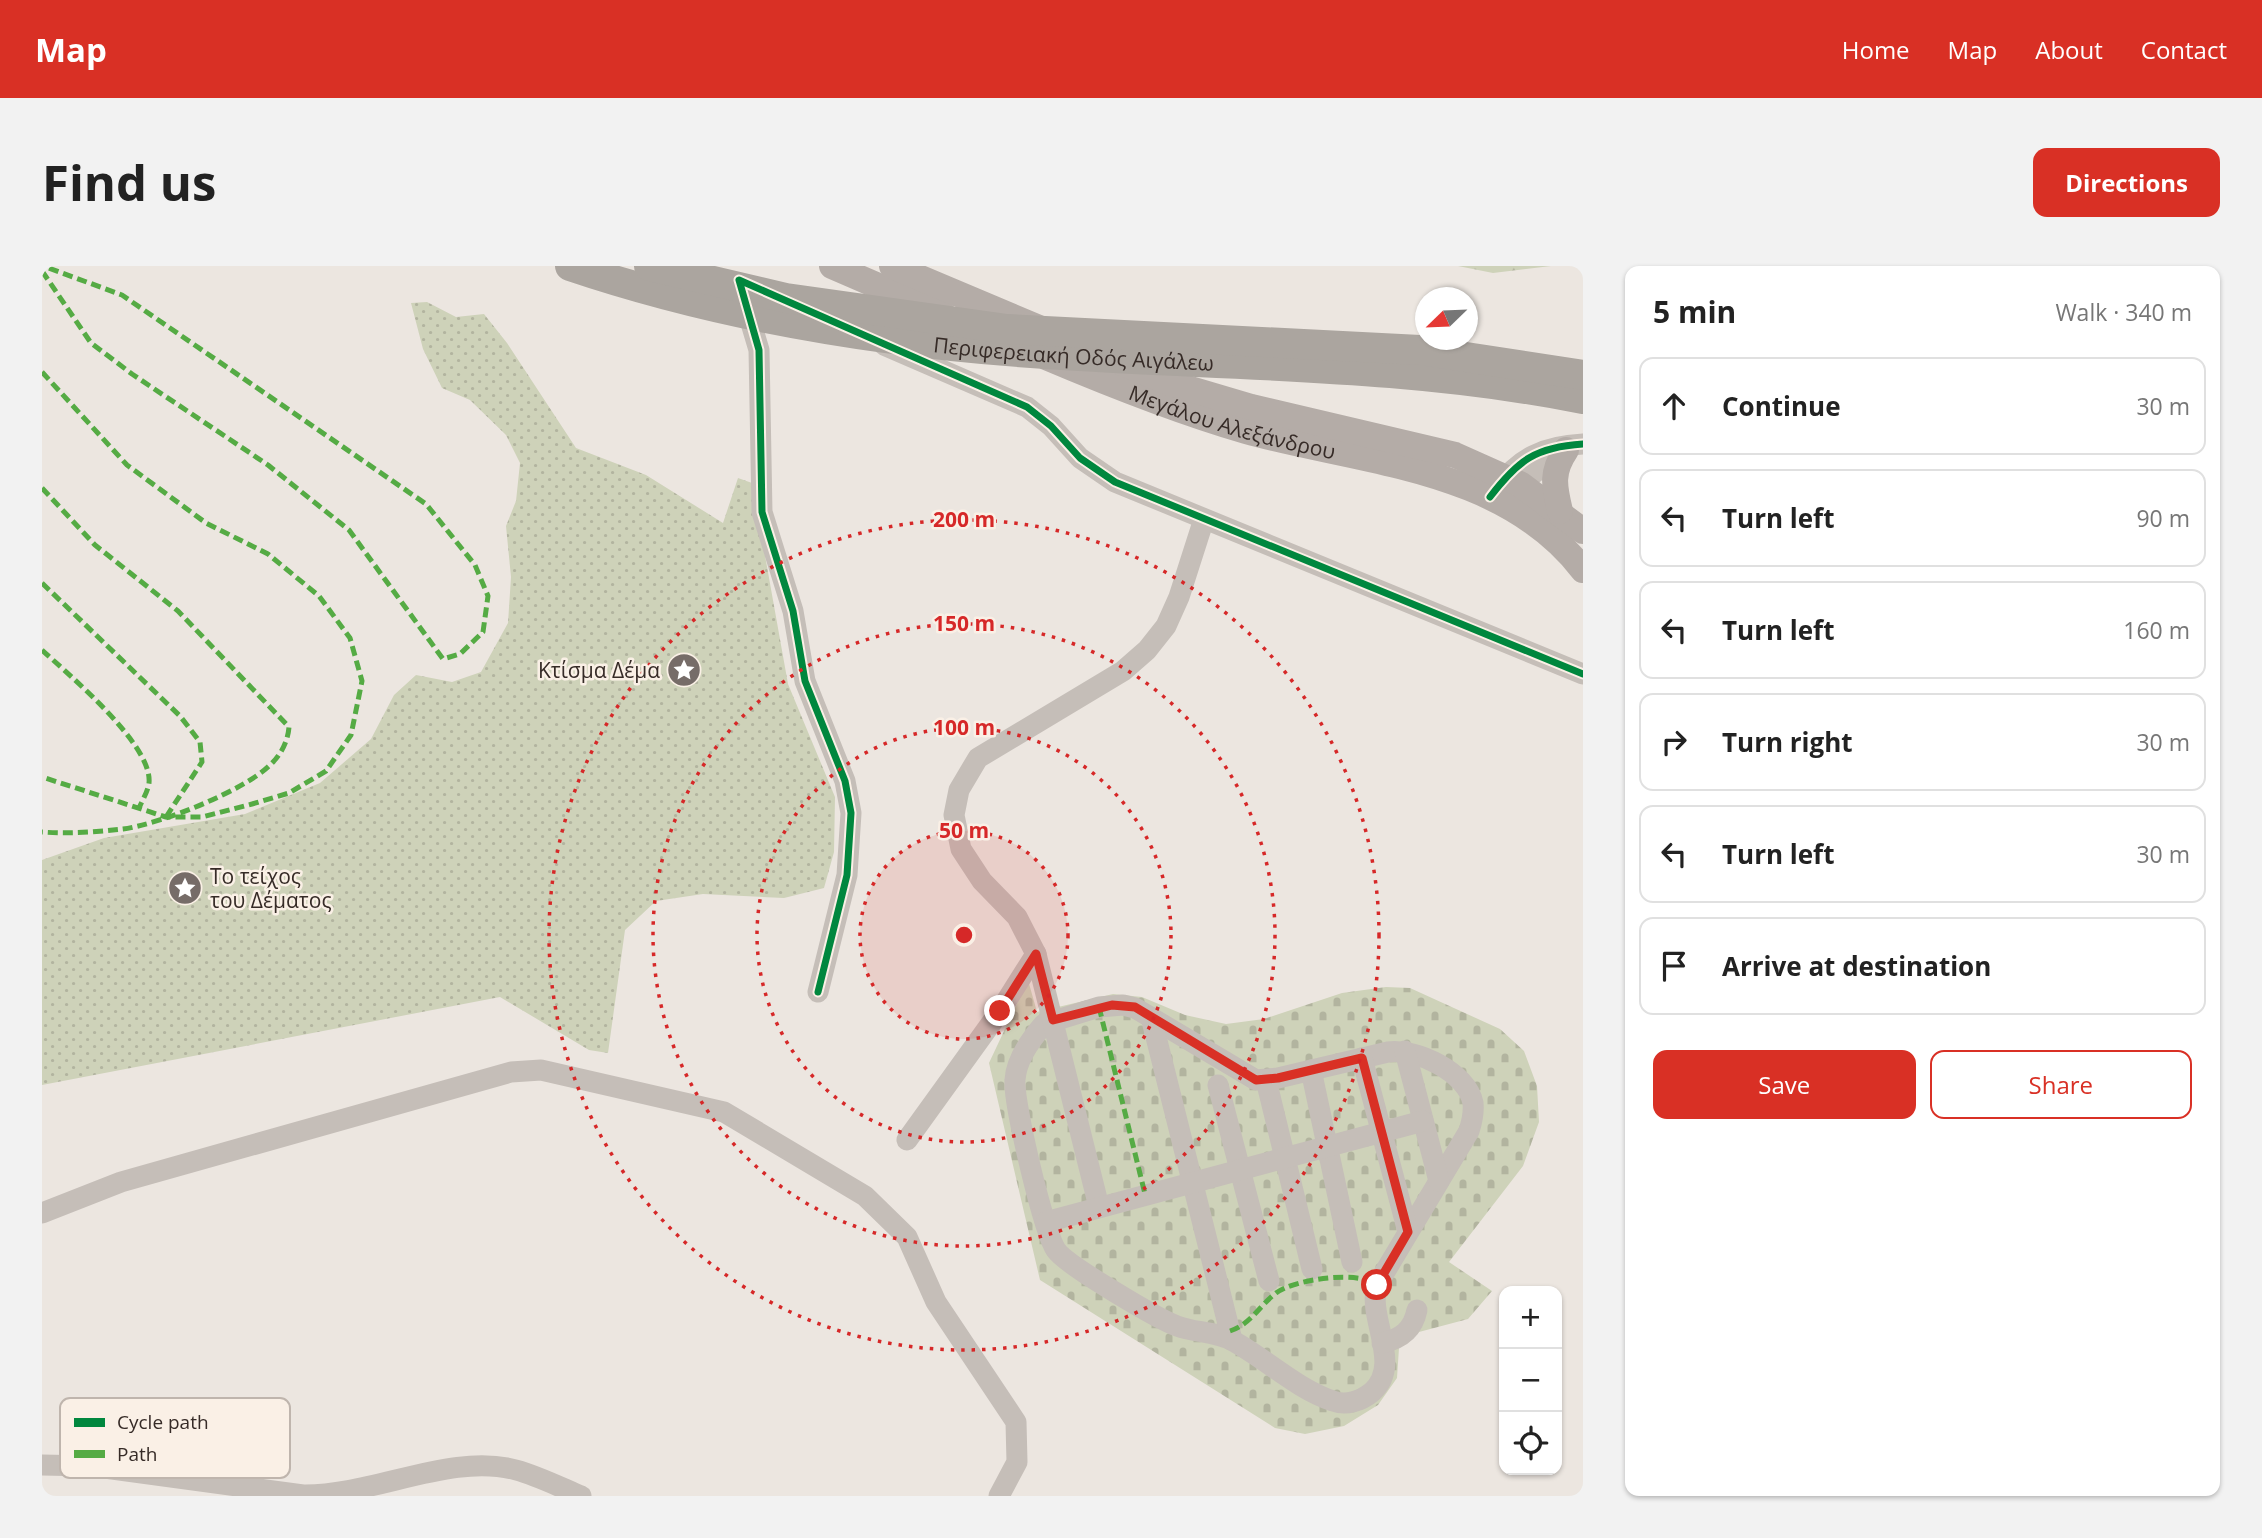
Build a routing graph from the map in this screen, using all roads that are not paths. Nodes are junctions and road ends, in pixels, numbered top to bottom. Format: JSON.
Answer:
{"nodes":[{"id":1,"x":570,"y":266,"type":"edge"},
{"id":2,"x":649,"y":266,"type":"edge"},
{"id":3,"x":832,"y":266,"type":"edge"},
{"id":4,"x":892,"y":266,"type":"edge"},
{"id":5,"x":1243,"y":353,"type":"junction"},
{"id":6,"x":1583,"y":375,"type":"edge"},
{"id":7,"x":1583,"y":399,"type":"edge"},
{"id":8,"x":1576,"y":446,"type":"edge"},
{"id":9,"x":1505,"y":491,"type":"junction"},
{"id":10,"x":1560,"y":511,"type":"junction"},
{"id":11,"x":1204,"y":519,"type":"junction"},
{"id":12,"x":1583,"y":531,"type":"edge"},
{"id":13,"x":1583,"y":570,"type":"edge"},
{"id":14,"x":1583,"y":674,"type":"edge"},
{"id":15,"x":1036,"y":954,"type":"junction"},
{"id":16,"x":818,"y":992,"type":"dead end"},
{"id":17,"x":1151,"y":1017,"type":"junction"},
{"id":18,"x":1053,"y":1020,"type":"junction"},
{"id":19,"x":1405,"y":1051,"type":"junction"},
{"id":20,"x":1362,"y":1058,"type":"junction"},
{"id":21,"x":1311,"y":1070,"type":"junction"},
{"id":22,"x":1266,"y":1080,"type":"junction"},
{"id":23,"x":1218,"y":1085,"type":"dead end"},
{"id":24,"x":1423,"y":1121,"type":"junction"},
{"id":25,"x":1381,"y":1132,"type":"junction"},
{"id":26,"x":908,"y":1140,"type":"dead end"},
{"id":27,"x":1327,"y":1146,"type":"junction"},
{"id":28,"x":1285,"y":1157,"type":"junction"},
{"id":29,"x":1240,"y":1169,"type":"junction"},
{"id":30,"x":1439,"y":1181,"type":"junction"},
{"id":31,"x":1192,"y":1182,"type":"junction"},
{"id":32,"x":1099,"y":1207,"type":"junction"},
{"id":33,"x":42,"y":1213,"type":"edge"},
{"id":34,"x":1046,"y":1222,"type":"junction"},
{"id":35,"x":1408,"y":1232,"type":"junction"},
{"id":36,"x":1352,"y":1262,"type":"dead end"},
{"id":37,"x":1312,"y":1269,"type":"dead end"},
{"id":38,"x":1269,"y":1282,"type":"dead end"},
{"id":39,"x":1417,"y":1310,"type":"dead end"},
{"id":40,"x":1232,"y":1340,"type":"junction"},
{"id":41,"x":1382,"y":1343,"type":"junction"},
{"id":42,"x":42,"y":1465,"type":"edge"},
{"id":43,"x":60,"y":1465,"type":"edge"},
{"id":44,"x":178,"y":1478,"type":"edge"},
{"id":45,"x":581,"y":1496,"type":"edge"},
{"id":46,"x":999,"y":1496,"type":"edge"}],
"edges":[{"from":1,"to":5,"type":"highway","name":"Περιφερειακή Οδός Αιγάλεω"},
{"from":2,"to":5,"type":"highway","name":"Περιφερειακή Οδός Αιγάλεω"},
{"from":3,"to":9,"type":"main road","name":"Μεγάλου Αλεξάνδρου"},
{"from":4,"to":9,"type":"main road","name":"Μεγάλου Αλεξάνδρου"},
{"from":5,"to":6,"type":"highway","name":"Περιφερειακή Οδός Αιγάλεω"},
{"from":5,"to":7,"type":"highway","name":"Περιφερειακή Οδός Αιγάλεω"},
{"from":8,"to":9,"type":"street"},
{"from":8,"to":10,"type":"main road"},
{"from":9,"to":10,"type":"main road","name":"Μεγάλου Αλεξάνδρου"},
{"from":9,"to":13,"type":"main road","name":"Μεγάλου Αλεξάνδρου"},
{"from":10,"to":12,"type":"main road","name":"Μεγάλου Αλεξάνδρου"},
{"from":11,"to":14,"type":"street"},
{"from":11,"to":15,"type":"street"},
{"from":11,"to":16,"type":"street"},
{"from":15,"to":18,"type":"street"},
{"from":15,"to":26,"type":"street"},
{"from":17,"to":18,"type":"street"},
{"from":17,"to":22,"type":"street"},
{"from":17,"to":31,"type":"street"},
{"from":18,"to":32,"type":"street"},
{"from":18,"to":34,"type":"street"},
{"from":19,"to":20,"type":"street"},
{"from":19,"to":24,"type":"street"},
{"from":19,"to":30,"type":"street"},
{"from":20,"to":21,"type":"street"},
{"from":20,"to":25,"type":"street"},
{"from":21,"to":22,"type":"street"},
{"from":21,"to":27,"type":"street"},
{"from":22,"to":28,"type":"street"},
{"from":23,"to":29,"type":"street"},
{"from":24,"to":25,"type":"street"},
{"from":24,"to":30,"type":"street"},
{"from":25,"to":27,"type":"street"},
{"from":25,"to":35,"type":"street"},
{"from":27,"to":28,"type":"street"},
{"from":27,"to":36,"type":"street"},
{"from":28,"to":29,"type":"street"},
{"from":28,"to":37,"type":"street"},
{"from":29,"to":31,"type":"street"},
{"from":29,"to":38,"type":"street"},
{"from":30,"to":35,"type":"street"},
{"from":31,"to":32,"type":"street"},
{"from":31,"to":40,"type":"street"},
{"from":32,"to":34,"type":"street"},
{"from":33,"to":46,"type":"street"},
{"from":34,"to":40,"type":"street"},
{"from":35,"to":41,"type":"street"},
{"from":39,"to":41,"type":"street"},
{"from":40,"to":41,"type":"street"},
{"from":42,"to":43,"type":"street"},
{"from":44,"to":45,"type":"street"}]}
